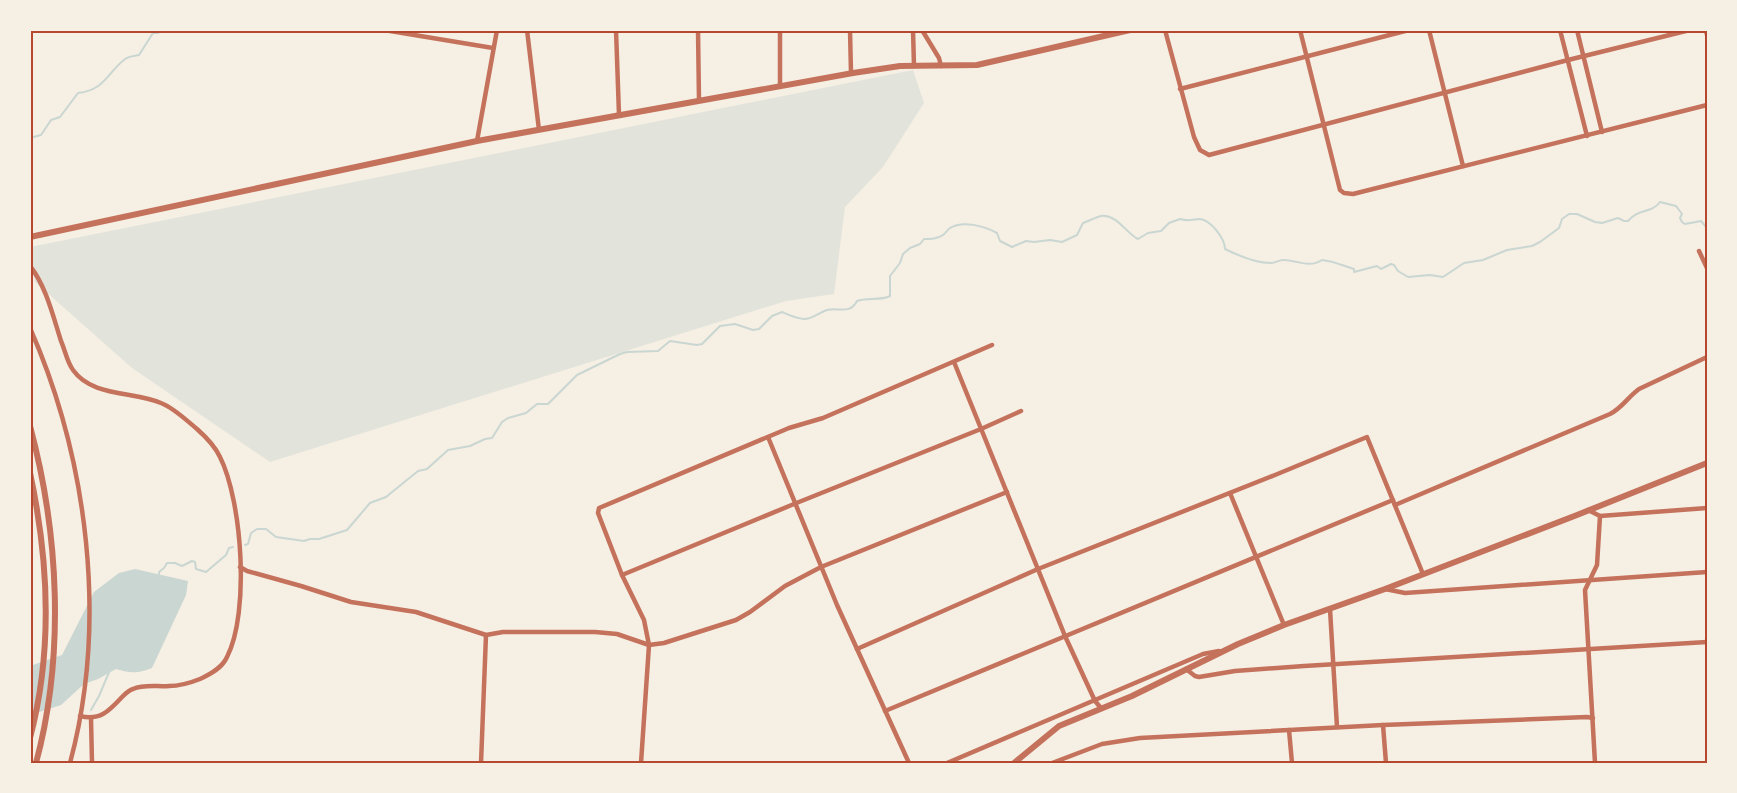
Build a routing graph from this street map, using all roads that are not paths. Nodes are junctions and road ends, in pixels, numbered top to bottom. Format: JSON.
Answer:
{"nodes":[{"id":1,"x":384,"y":30,"type":"edge"},
{"id":2,"x":497,"y":30,"type":"edge"},
{"id":3,"x":527,"y":30,"type":"edge"},
{"id":4,"x":616,"y":30,"type":"edge"},
{"id":5,"x":698,"y":30,"type":"edge"},
{"id":6,"x":780,"y":30,"type":"edge"},
{"id":7,"x":850,"y":30,"type":"edge"},
{"id":8,"x":913,"y":30,"type":"edge"},
{"id":9,"x":922,"y":30,"type":"edge"},
{"id":10,"x":1130,"y":30,"type":"edge"},
{"id":11,"x":1165,"y":30,"type":"edge"},
{"id":12,"x":1300,"y":30,"type":"edge"},
{"id":13,"x":1409,"y":30,"type":"edge"},
{"id":14,"x":1429,"y":30,"type":"edge"},
{"id":15,"x":1560,"y":30,"type":"edge"},
{"id":16,"x":1576,"y":30,"type":"edge"},
{"id":17,"x":1690,"y":30,"type":"edge"},
{"id":18,"x":1706,"y":30,"type":"edge"},
{"id":19,"x":1707,"y":35,"type":"edge"},
{"id":20,"x":493,"y":48,"type":"junction"},
{"id":21,"x":1583,"y":56,"type":"junction"},
{"id":22,"x":1307,"y":57,"type":"junction"},
{"id":23,"x":1568,"y":60,"type":"junction"},
{"id":24,"x":914,"y":66,"type":"junction"},
{"id":25,"x":941,"y":66,"type":"junction"},
{"id":26,"x":850,"y":73,"type":"junction"},
{"id":27,"x":780,"y":86,"type":"junction"},
{"id":28,"x":1180,"y":89,"type":"junction"},
{"id":29,"x":1444,"y":93,"type":"junction"},
{"id":30,"x":699,"y":101,"type":"junction"},
{"id":31,"x":1707,"y":105,"type":"edge"},
{"id":32,"x":619,"y":115,"type":"junction"},
{"id":33,"x":1323,"y":125,"type":"junction"},
{"id":34,"x":538,"y":130,"type":"junction"},
{"id":35,"x":1602,"y":132,"type":"junction"},
{"id":36,"x":1587,"y":136,"type":"junction"},
{"id":37,"x":477,"y":141,"type":"junction"},
{"id":38,"x":1464,"y":166,"type":"junction"},
{"id":39,"x":30,"y":237,"type":"edge"},
{"id":40,"x":1699,"y":251,"type":"dead end"},
{"id":41,"x":30,"y":266,"type":"edge"},
{"id":42,"x":1707,"y":268,"type":"edge"},
{"id":43,"x":30,"y":328,"type":"edge"},
{"id":44,"x":992,"y":345,"type":"dead end"},
{"id":45,"x":1707,"y":357,"type":"edge"},
{"id":46,"x":954,"y":362,"type":"junction"},
{"id":47,"x":1021,"y":411,"type":"dead end"},
{"id":48,"x":30,"y":426,"type":"edge"},
{"id":49,"x":981,"y":429,"type":"junction"},
{"id":50,"x":768,"y":437,"type":"junction"},
{"id":51,"x":1707,"y":463,"type":"edge"},
{"id":52,"x":30,"y":474,"type":"edge"},
{"id":53,"x":1007,"y":492,"type":"junction"},
{"id":54,"x":1230,"y":493,"type":"junction"},
{"id":55,"x":1394,"y":502,"type":"junction"},
{"id":56,"x":794,"y":504,"type":"junction"},
{"id":57,"x":1707,"y":508,"type":"edge"},
{"id":58,"x":1588,"y":510,"type":"junction"},
{"id":59,"x":1600,"y":516,"type":"junction"},
{"id":60,"x":1256,"y":557,"type":"junction"},
{"id":61,"x":240,"y":567,"type":"junction"},
{"id":62,"x":821,"y":567,"type":"junction"},
{"id":63,"x":1038,"y":569,"type":"junction"},
{"id":64,"x":1707,"y":572,"type":"edge"},
{"id":65,"x":1424,"y":574,"type":"junction"},
{"id":66,"x":622,"y":575,"type":"junction"},
{"id":67,"x":1589,"y":580,"type":"junction"},
{"id":68,"x":1385,"y":589,"type":"junction"},
{"id":69,"x":1330,"y":609,"type":"junction"},
{"id":70,"x":1284,"y":625,"type":"junction"},
{"id":71,"x":486,"y":635,"type":"junction"},
{"id":72,"x":1065,"y":636,"type":"junction"},
{"id":73,"x":1707,"y":642,"type":"edge"},
{"id":74,"x":649,"y":645,"type":"junction"},
{"id":75,"x":858,"y":649,"type":"junction"},
{"id":76,"x":1588,"y":649,"type":"junction"},
{"id":77,"x":1225,"y":651,"type":"junction"},
{"id":78,"x":1333,"y":664,"type":"junction"},
{"id":79,"x":1186,"y":669,"type":"junction"},
{"id":80,"x":1095,"y":700,"type":"junction"},
{"id":81,"x":1101,"y":708,"type":"junction"},
{"id":82,"x":885,"y":711,"type":"junction"},
{"id":83,"x":80,"y":716,"type":"junction"},
{"id":84,"x":91,"y":718,"type":"junction"},
{"id":85,"x":1593,"y":718,"type":"junction"},
{"id":86,"x":1383,"y":724,"type":"junction"},
{"id":87,"x":1337,"y":727,"type":"junction"},
{"id":88,"x":1289,"y":730,"type":"junction"},
{"id":89,"x":30,"y":738,"type":"edge"},
{"id":90,"x":36,"y":763,"type":"edge"},
{"id":91,"x":70,"y":763,"type":"edge"},
{"id":92,"x":92,"y":763,"type":"edge"},
{"id":93,"x":481,"y":763,"type":"edge"},
{"id":94,"x":640,"y":763,"type":"edge"},
{"id":95,"x":909,"y":763,"type":"edge"},
{"id":96,"x":947,"y":763,"type":"edge"},
{"id":97,"x":1014,"y":763,"type":"edge"},
{"id":98,"x":1052,"y":763,"type":"edge"},
{"id":99,"x":1292,"y":763,"type":"edge"},
{"id":100,"x":1386,"y":763,"type":"edge"},
{"id":101,"x":1595,"y":763,"type":"edge"}],
"edges":[{"from":1,"to":20,"type":"street"},
{"from":2,"to":20,"type":"street"},
{"from":3,"to":34,"type":"street"},
{"from":4,"to":32,"type":"street"},
{"from":5,"to":30,"type":"street"},
{"from":6,"to":27,"type":"street"},
{"from":7,"to":26,"type":"street"},
{"from":8,"to":24,"type":"street"},
{"from":9,"to":25,"type":"street"},
{"from":10,"to":25,"type":"street"},
{"from":11,"to":28,"type":"street"},
{"from":12,"to":22,"type":"street"},
{"from":13,"to":22,"type":"street"},
{"from":14,"to":29,"type":"street"},
{"from":15,"to":23,"type":"street"},
{"from":16,"to":21,"type":"street"},
{"from":17,"to":21,"type":"street"},
{"from":18,"to":19,"type":"street"},
{"from":20,"to":37,"type":"street"},
{"from":21,"to":23,"type":"street"},
{"from":21,"to":35,"type":"street"},
{"from":22,"to":28,"type":"street"},
{"from":22,"to":33,"type":"street"},
{"from":23,"to":29,"type":"street"},
{"from":23,"to":36,"type":"street"},
{"from":24,"to":25,"type":"street"},
{"from":24,"to":26,"type":"street"},
{"from":26,"to":27,"type":"street"},
{"from":27,"to":30,"type":"street"},
{"from":28,"to":33,"type":"street"},
{"from":29,"to":33,"type":"street"},
{"from":29,"to":38,"type":"street"},
{"from":30,"to":32,"type":"street"},
{"from":31,"to":35,"type":"street"},
{"from":32,"to":34,"type":"street"},
{"from":33,"to":38,"type":"street"},
{"from":34,"to":37,"type":"street"},
{"from":35,"to":36,"type":"street"},
{"from":36,"to":38,"type":"street"},
{"from":37,"to":39,"type":"street"},
{"from":40,"to":42,"type":"street"},
{"from":41,"to":61,"type":"street"},
{"from":43,"to":83,"type":"street"},
{"from":44,"to":46,"type":"street"},
{"from":45,"to":55,"type":"street"},
{"from":46,"to":49,"type":"street"},
{"from":46,"to":50,"type":"street"},
{"from":47,"to":49,"type":"street"},
{"from":48,"to":90,"type":"street"},
{"from":49,"to":53,"type":"street"},
{"from":49,"to":56,"type":"street"},
{"from":50,"to":56,"type":"street"},
{"from":50,"to":66,"type":"street"},
{"from":51,"to":58,"type":"street"},
{"from":52,"to":89,"type":"street"},
{"from":53,"to":62,"type":"street"},
{"from":53,"to":63,"type":"street"},
{"from":54,"to":55,"type":"street"},
{"from":54,"to":60,"type":"street"},
{"from":54,"to":63,"type":"street"},
{"from":55,"to":60,"type":"street"},
{"from":55,"to":65,"type":"street"},
{"from":56,"to":62,"type":"street"},
{"from":56,"to":66,"type":"street"},
{"from":57,"to":59,"type":"street"},
{"from":58,"to":59,"type":"street"},
{"from":58,"to":65,"type":"street"},
{"from":59,"to":67,"type":"street"},
{"from":60,"to":70,"type":"street"},
{"from":60,"to":72,"type":"street"},
{"from":61,"to":71,"type":"street"},
{"from":61,"to":84,"type":"street"},
{"from":62,"to":74,"type":"street"},
{"from":62,"to":75,"type":"street"},
{"from":63,"to":72,"type":"street"},
{"from":63,"to":75,"type":"street"},
{"from":64,"to":67,"type":"street"},
{"from":65,"to":68,"type":"street"},
{"from":66,"to":74,"type":"street"},
{"from":67,"to":68,"type":"street"},
{"from":67,"to":76,"type":"street"},
{"from":68,"to":69,"type":"street"},
{"from":69,"to":70,"type":"street"},
{"from":69,"to":78,"type":"street"},
{"from":70,"to":77,"type":"street"},
{"from":71,"to":74,"type":"street"},
{"from":71,"to":93,"type":"street"},
{"from":72,"to":80,"type":"street"},
{"from":72,"to":82,"type":"street"},
{"from":73,"to":76,"type":"street"},
{"from":74,"to":94,"type":"street"},
{"from":75,"to":82,"type":"street"},
{"from":76,"to":78,"type":"street"},
{"from":76,"to":85,"type":"street"},
{"from":77,"to":79,"type":"street"},
{"from":77,"to":80,"type":"street"},
{"from":78,"to":79,"type":"street"},
{"from":78,"to":87,"type":"street"},
{"from":79,"to":81,"type":"street"},
{"from":80,"to":81,"type":"street"},
{"from":80,"to":96,"type":"street"},
{"from":81,"to":97,"type":"street"},
{"from":82,"to":95,"type":"street"},
{"from":83,"to":84,"type":"street"},
{"from":83,"to":91,"type":"street"},
{"from":84,"to":92,"type":"street"},
{"from":85,"to":86,"type":"street"},
{"from":85,"to":101,"type":"street"},
{"from":86,"to":87,"type":"street"},
{"from":86,"to":100,"type":"street"},
{"from":87,"to":88,"type":"street"},
{"from":88,"to":98,"type":"street"},
{"from":88,"to":99,"type":"street"}]}
